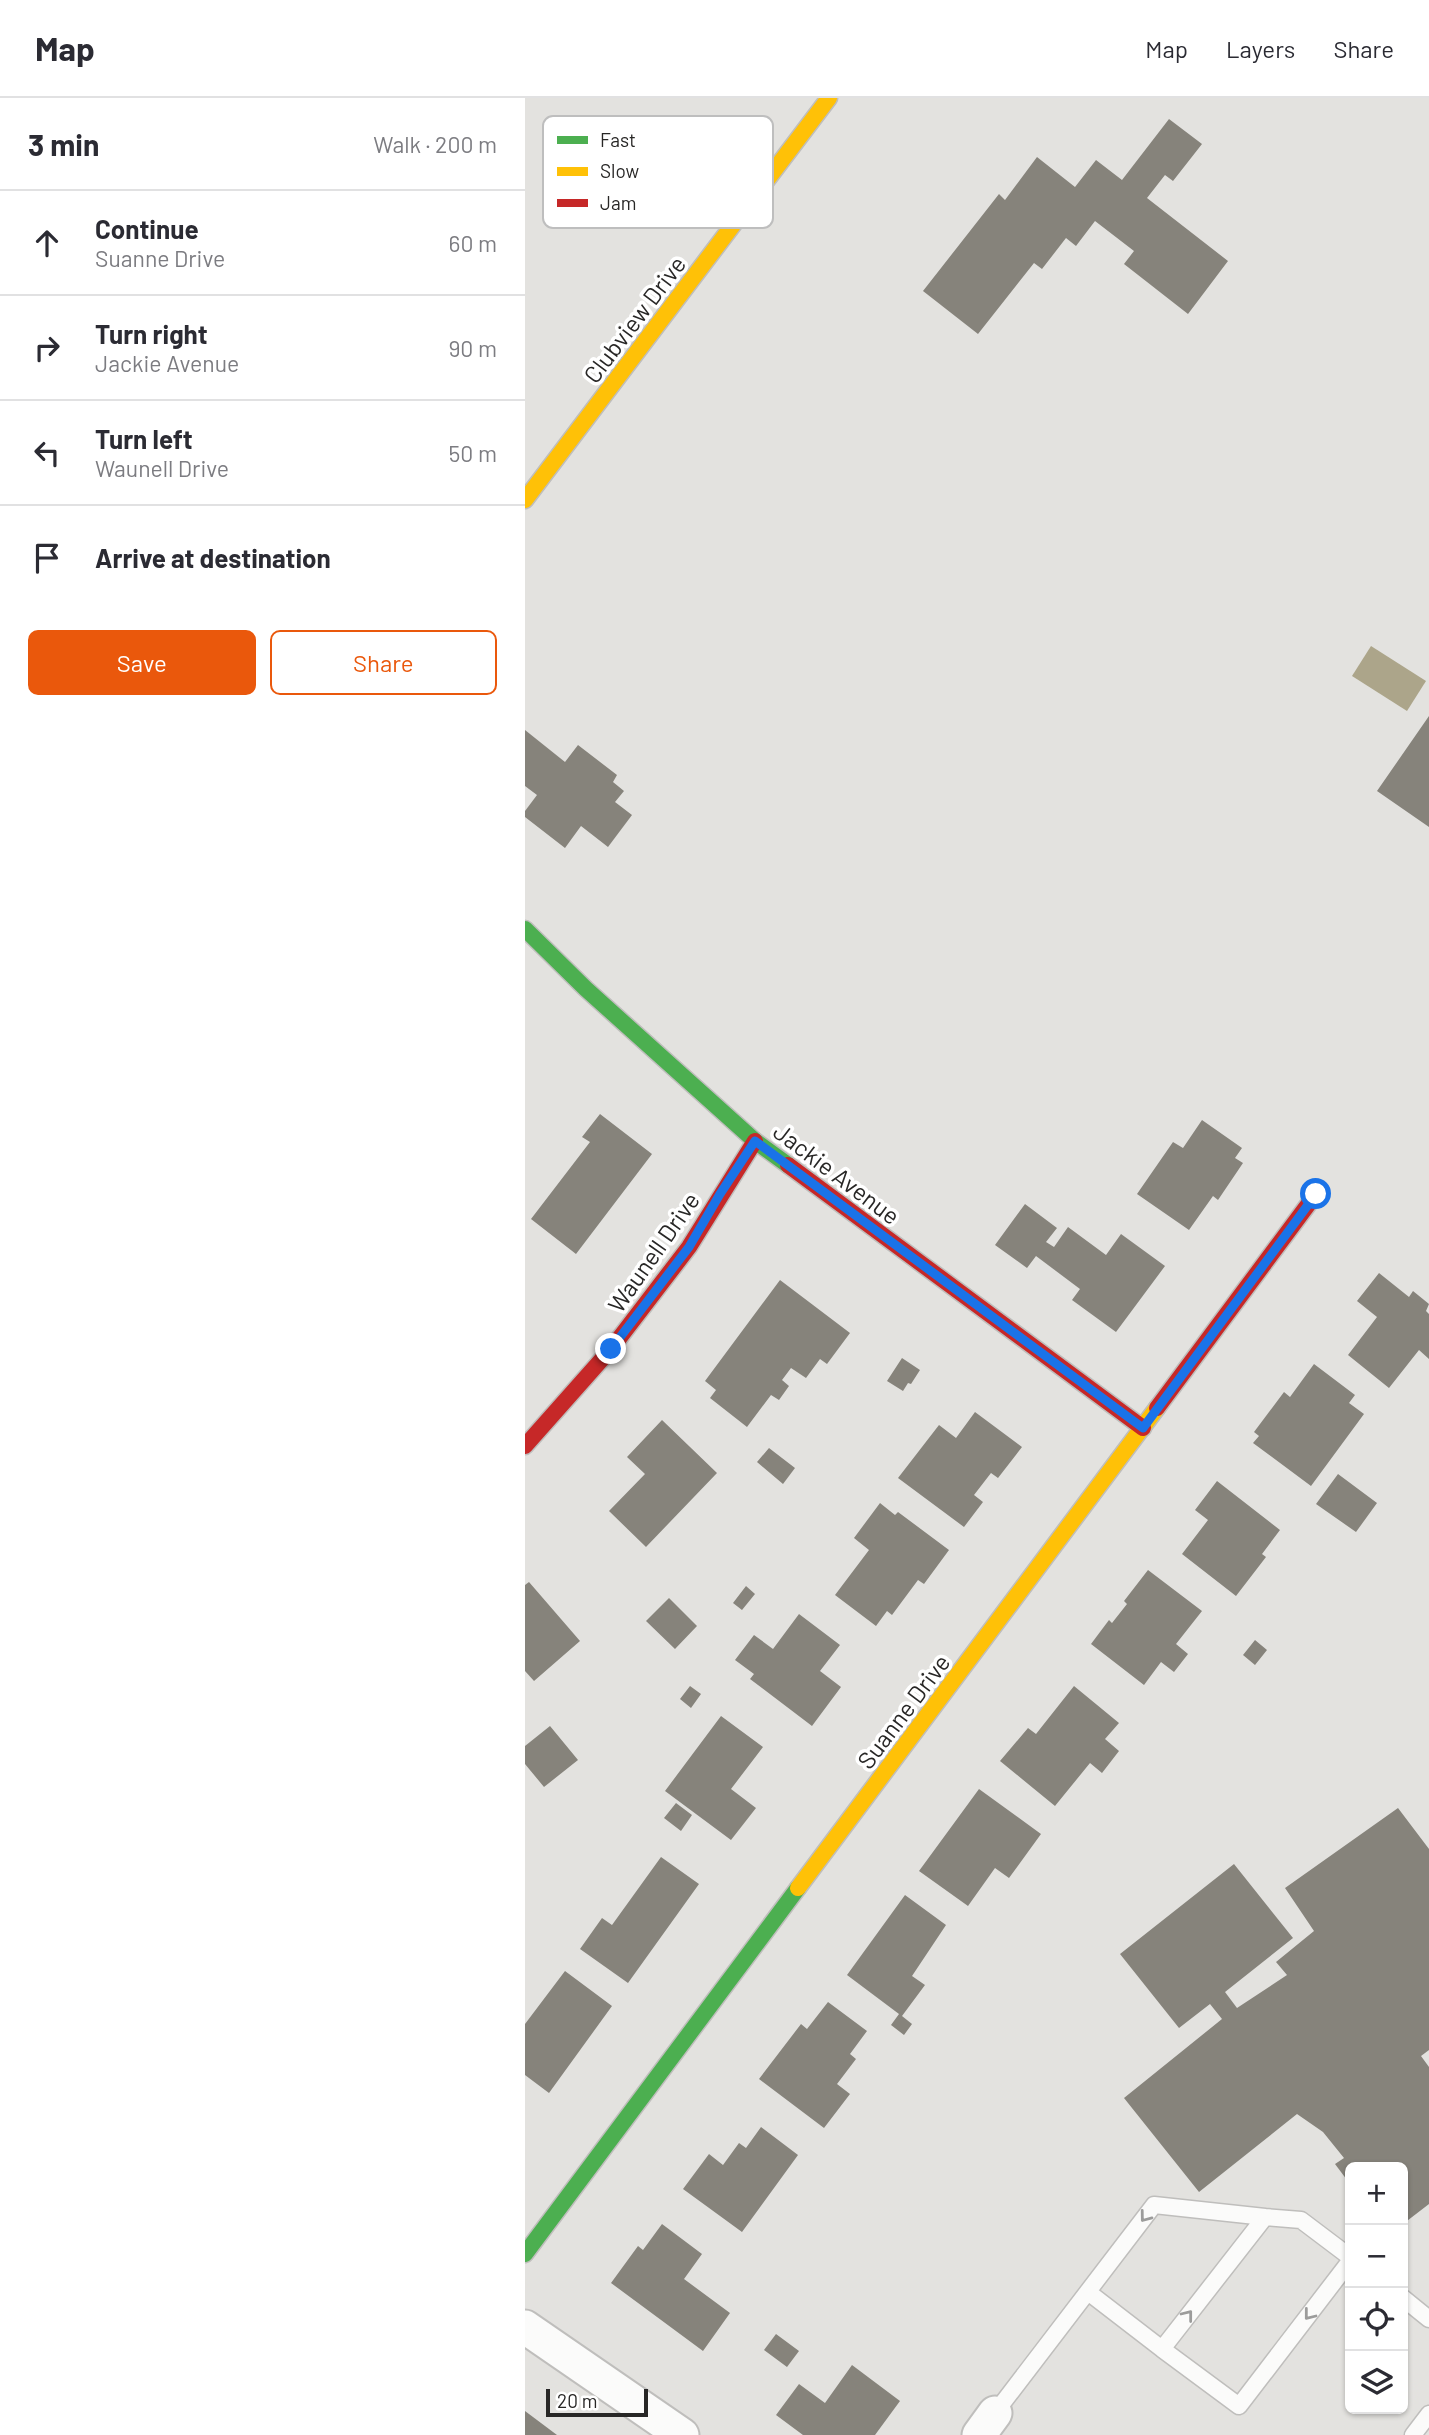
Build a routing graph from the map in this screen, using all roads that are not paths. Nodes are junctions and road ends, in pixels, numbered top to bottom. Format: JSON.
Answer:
{"nodes":[{"id":1,"x":829,"y":98,"type":"edge"},
{"id":2,"x":773,"y":172,"type":"edge"},
{"id":3,"x":731,"y":228,"type":"edge"},
{"id":4,"x":525,"y":500,"type":"edge"},
{"id":5,"x":525,"y":929,"type":"edge"},
{"id":6,"x":755,"y":1141,"type":"junction"},
{"id":7,"x":1316,"y":1194,"type":"dead end"},
{"id":8,"x":1143,"y":1428,"type":"junction"},
{"id":9,"x":525,"y":1446,"type":"edge"},
{"id":10,"x":1265,"y":2217,"type":"junction"},
{"id":11,"x":525,"y":2254,"type":"edge"},
{"id":12,"x":1345,"y":2255,"type":"edge"},
{"id":13,"x":1345,"y":2266,"type":"edge"},
{"id":14,"x":1088,"y":2292,"type":"junction"},
{"id":15,"x":1408,"y":2302,"type":"edge"},
{"id":16,"x":1429,"y":2319,"type":"edge"},
{"id":17,"x":525,"y":2328,"type":"edge"},
{"id":18,"x":1162,"y":2349,"type":"junction"},
{"id":19,"x":1429,"y":2414,"type":"edge"},
{"id":20,"x":987,"y":2424,"type":"edge"},
{"id":21,"x":682,"y":2435,"type":"edge"},
{"id":22,"x":1413,"y":2435,"type":"edge"}],
"edges":[{"from":1,"to":2,"type":"street","name":"Clubview Drive"},
{"from":3,"to":4,"type":"street","name":"Clubview Drive"},
{"from":5,"to":6,"type":"street","name":"Jackie Avenue"},
{"from":6,"to":8,"type":"street","name":"Jackie Avenue"},
{"from":6,"to":9,"type":"street","name":"Waunell Drive"},
{"from":7,"to":8,"type":"street","name":"Suanne Drive"},
{"from":8,"to":11,"type":"street","name":"Suanne Drive"},
{"from":10,"to":12,"type":"lane"},
{"from":10,"to":14,"type":"lane","one_way":true},
{"from":18,"to":10,"type":"lane","one_way":true},
{"from":13,"to":18,"type":"lane","one_way":true},
{"from":14,"to":18,"type":"lane"},
{"from":14,"to":20,"type":"lane"},
{"from":15,"to":16,"type":"lane"},
{"from":17,"to":21,"type":"street"},
{"from":19,"to":22,"type":"lane"}]}
